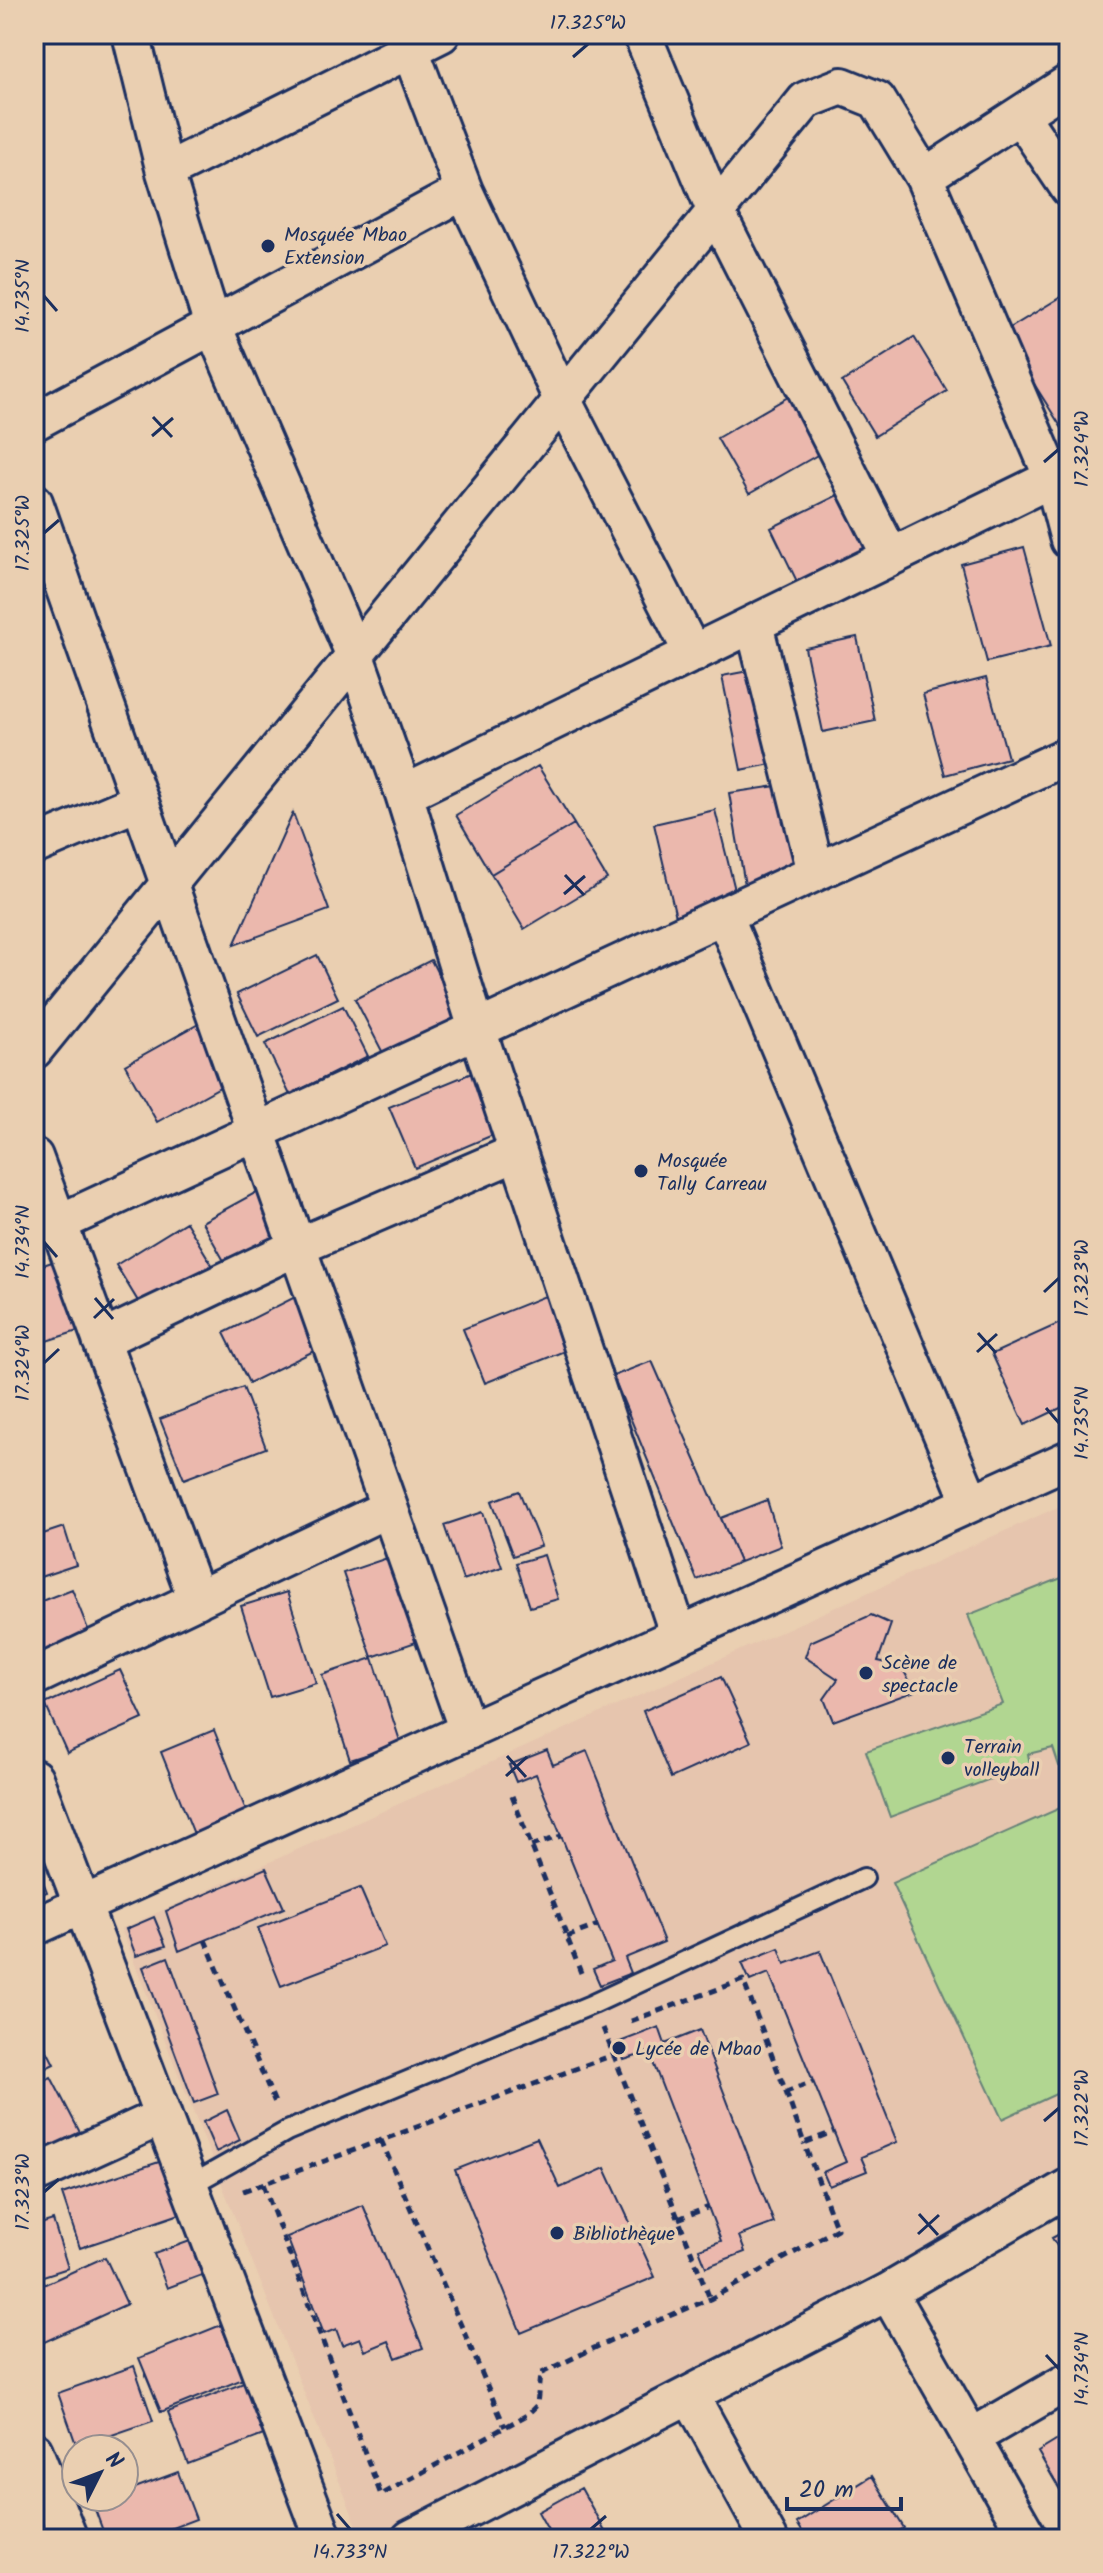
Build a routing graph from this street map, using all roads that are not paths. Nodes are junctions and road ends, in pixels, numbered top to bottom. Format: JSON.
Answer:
{"nodes":[{"id":1,"x":131,"y":34,"type":"edge"},
{"id":2,"x":642,"y":34,"type":"edge"},
{"id":3,"x":418,"y":39,"type":"edge"},
{"id":4,"x":1069,"y":83,"type":"edge"},
{"id":5,"x":1020,"y":115,"type":"junction"},
{"id":6,"x":165,"y":172,"type":"junction"},
{"id":7,"x":924,"y":177,"type":"junction"},
{"id":8,"x":1069,"y":188,"type":"edge"},
{"id":9,"x":464,"y":191,"type":"junction"},
{"id":10,"x":716,"y":212,"type":"junction"},
{"id":11,"x":213,"y":326,"type":"junction"},
{"id":12,"x":563,"y":401,"type":"junction"},
{"id":13,"x":34,"y":422,"type":"edge"},
{"id":14,"x":1053,"y":478,"type":"junction"},
{"id":15,"x":34,"y":502,"type":"edge"},
{"id":16,"x":1069,"y":540,"type":"edge"},
{"id":17,"x":891,"y":557,"type":"junction"},
{"id":18,"x":754,"y":624,"type":"junction"},
{"id":19,"x":693,"y":654,"type":"junction"},
{"id":20,"x":355,"y":656,"type":"junction"},
{"id":21,"x":1069,"y":755,"type":"edge"},
{"id":22,"x":404,"y":794,"type":"junction"},
{"id":23,"x":140,"y":801,"type":"junction"},
{"id":24,"x":34,"y":846,"type":"edge"},
{"id":25,"x":816,"y":872,"type":"junction"},
{"id":26,"x":169,"y":884,"type":"junction"},
{"id":27,"x":724,"y":915,"type":"junction"},
{"id":28,"x":477,"y":1029,"type":"junction"},
{"id":29,"x":34,"y":1050,"type":"edge"},
{"id":30,"x":256,"y":1132,"type":"junction"},
{"id":31,"x":518,"y":1152,"type":"junction"},
{"id":32,"x":34,"y":1157,"type":"edge"},
{"id":33,"x":59,"y":1223,"type":"junction"},
{"id":34,"x":297,"y":1247,"type":"junction"},
{"id":35,"x":101,"y":1340,"type":"junction"},
{"id":36,"x":1069,"y":1459,"type":"edge"},
{"id":37,"x":971,"y":1503,"type":"junction"},
{"id":38,"x":389,"y":1508,"type":"junction"},
{"id":39,"x":197,"y":1600,"type":"junction"},
{"id":40,"x":679,"y":1636,"type":"junction"},
{"id":41,"x":34,"y":1677,"type":"edge"},
{"id":42,"x":468,"y":1731,"type":"junction"},
{"id":43,"x":34,"y":1778,"type":"edge"},
{"id":44,"x":864,"y":1878,"type":"dead end"},
{"id":45,"x":83,"y":1905,"type":"junction"},
{"id":46,"x":34,"y":1927,"type":"edge"},
{"id":47,"x":163,"y":2116,"type":"junction"},
{"id":48,"x":34,"y":2175,"type":"edge"},
{"id":49,"x":189,"y":2186,"type":"junction"},
{"id":50,"x":1069,"y":2187,"type":"edge"},
{"id":51,"x":888,"y":2292,"type":"junction"},
{"id":52,"x":1069,"y":2381,"type":"edge"},
{"id":53,"x":690,"y":2395,"type":"junction"},
{"id":54,"x":972,"y":2437,"type":"junction"},
{"id":55,"x":34,"y":2451,"type":"edge"},
{"id":56,"x":69,"y":2539,"type":"edge"},
{"id":57,"x":324,"y":2539,"type":"edge"},
{"id":58,"x":410,"y":2539,"type":"edge"},
{"id":59,"x":769,"y":2539,"type":"edge"},
{"id":60,"x":1029,"y":2539,"type":"edge"}],
"edges":[{"from":1,"to":6,"type":"street"},
{"from":2,"to":10,"type":"street"},
{"from":3,"to":6,"type":"street"},
{"from":3,"to":9,"type":"street"},
{"from":4,"to":5,"type":"street"},
{"from":5,"to":7,"type":"street"},
{"from":5,"to":8,"type":"street"},
{"from":6,"to":11,"type":"street"},
{"from":7,"to":10,"type":"street"},
{"from":7,"to":14,"type":"street"},
{"from":9,"to":11,"type":"street"},
{"from":9,"to":12,"type":"street"},
{"from":10,"to":12,"type":"street"},
{"from":10,"to":17,"type":"street"},
{"from":11,"to":13,"type":"street"},
{"from":11,"to":20,"type":"street"},
{"from":12,"to":19,"type":"street"},
{"from":12,"to":20,"type":"street"},
{"from":14,"to":16,"type":"street"},
{"from":14,"to":17,"type":"street"},
{"from":15,"to":23,"type":"street"},
{"from":17,"to":18,"type":"street"},
{"from":18,"to":19,"type":"street"},
{"from":18,"to":25,"type":"street"},
{"from":19,"to":22,"type":"street"},
{"from":20,"to":22,"type":"street"},
{"from":20,"to":26,"type":"street"},
{"from":21,"to":25,"type":"street"},
{"from":22,"to":28,"type":"street"},
{"from":23,"to":24,"type":"street"},
{"from":23,"to":26,"type":"street"},
{"from":25,"to":27,"type":"street"},
{"from":26,"to":29,"type":"street"},
{"from":26,"to":30,"type":"street"},
{"from":27,"to":28,"type":"street"},
{"from":27,"to":37,"type":"street"},
{"from":28,"to":30,"type":"street"},
{"from":28,"to":31,"type":"street"},
{"from":30,"to":33,"type":"street"},
{"from":30,"to":34,"type":"street"},
{"from":31,"to":34,"type":"street"},
{"from":31,"to":40,"type":"street"},
{"from":32,"to":33,"type":"street"},
{"from":33,"to":35,"type":"street"},
{"from":34,"to":35,"type":"street"},
{"from":34,"to":38,"type":"street"},
{"from":35,"to":39,"type":"street"},
{"from":36,"to":37,"type":"street"},
{"from":37,"to":40,"type":"street"},
{"from":38,"to":39,"type":"street"},
{"from":38,"to":42,"type":"street"},
{"from":39,"to":41,"type":"street"},
{"from":40,"to":42,"type":"street"},
{"from":42,"to":45,"type":"street"},
{"from":43,"to":45,"type":"street"},
{"from":44,"to":49,"type":"lane"},
{"from":45,"to":46,"type":"street"},
{"from":45,"to":47,"type":"street"},
{"from":47,"to":48,"type":"street"},
{"from":47,"to":49,"type":"street"},
{"from":49,"to":57,"type":"street"},
{"from":50,"to":51,"type":"street"},
{"from":51,"to":53,"type":"street"},
{"from":51,"to":54,"type":"street"},
{"from":52,"to":54,"type":"street"},
{"from":53,"to":58,"type":"street"},
{"from":53,"to":59,"type":"street"},
{"from":54,"to":60,"type":"street"},
{"from":55,"to":56,"type":"street"}]}
